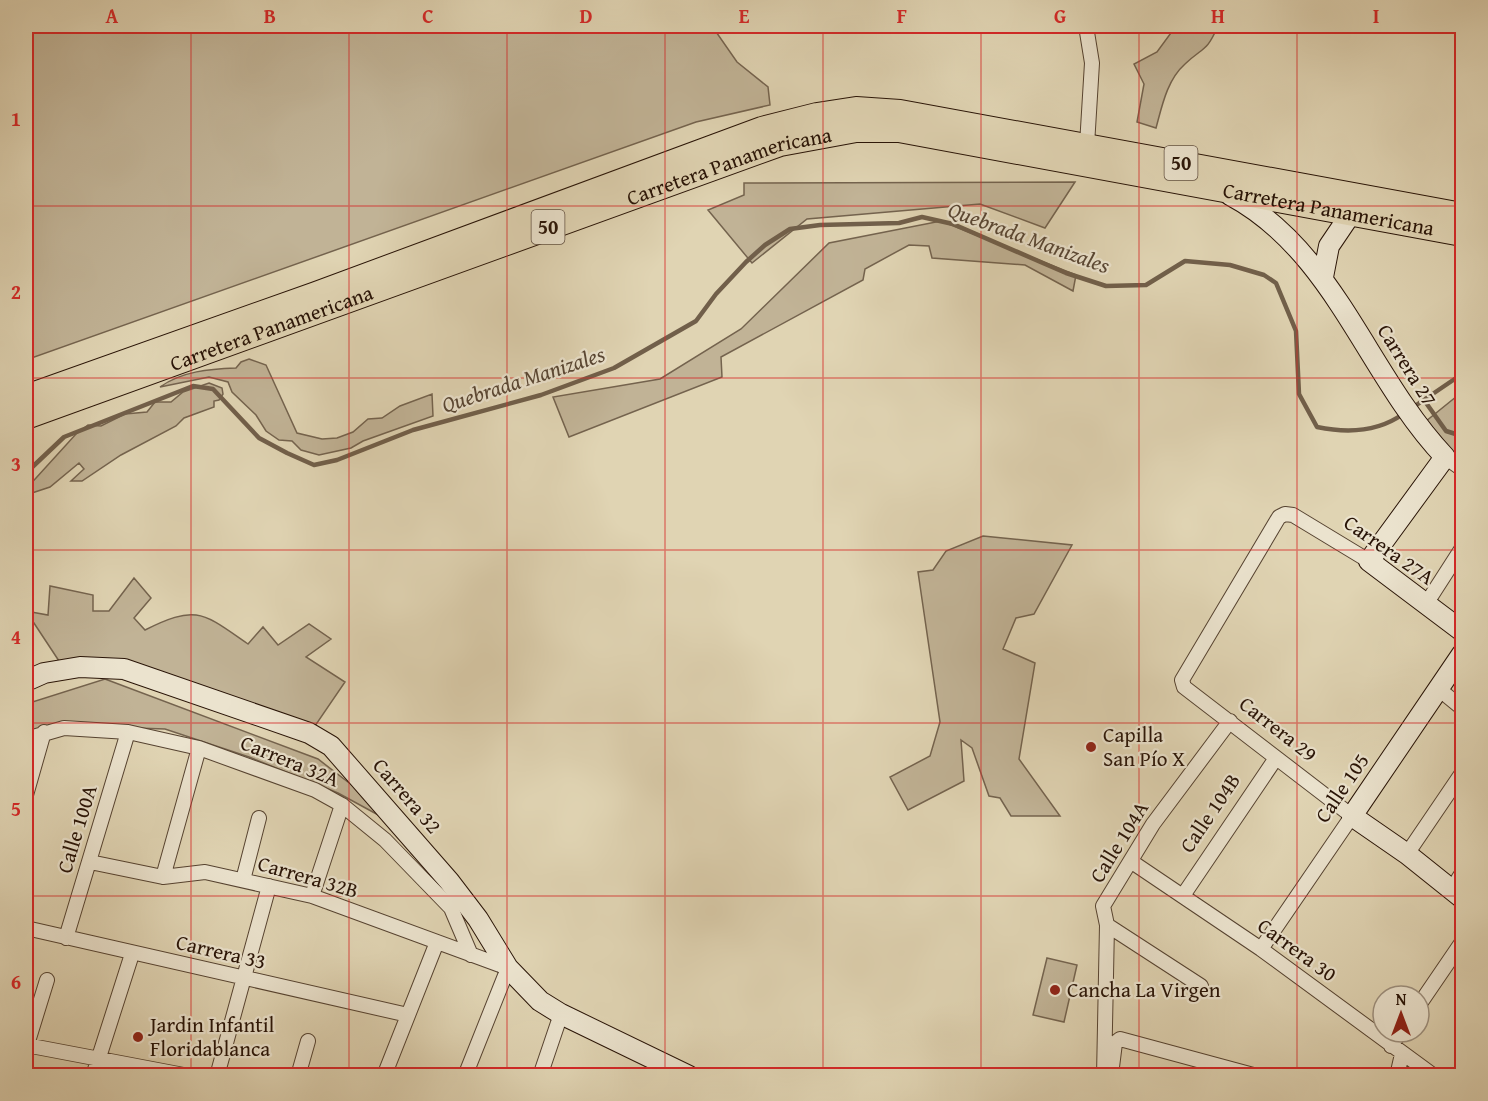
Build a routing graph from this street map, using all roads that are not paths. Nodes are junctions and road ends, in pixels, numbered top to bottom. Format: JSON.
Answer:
{"nodes":[{"id":1,"x":1086,"y":26,"type":"edge"},
{"id":2,"x":1087,"y":145,"type":"junction"},
{"id":3,"x":1218,"y":189,"type":"junction"},
{"id":4,"x":1352,"y":212,"type":"junction"},
{"id":5,"x":1462,"y":215,"type":"edge"},
{"id":6,"x":1462,"y":234,"type":"edge"},
{"id":7,"x":1323,"y":277,"type":"junction"},
{"id":8,"x":26,"y":397,"type":"edge"},
{"id":9,"x":26,"y":417,"type":"edge"},
{"id":10,"x":1445,"y":457,"type":"junction"},
{"id":11,"x":1462,"y":469,"type":"edge"},
{"id":12,"x":1462,"y":548,"type":"edge"},
{"id":13,"x":1369,"y":561,"type":"junction"},
{"id":14,"x":1426,"y":604,"type":"junction"},
{"id":15,"x":1462,"y":631,"type":"edge"},
{"id":16,"x":1462,"y":654,"type":"edge"},
{"id":17,"x":1182,"y":680,"type":"joint"},
{"id":18,"x":26,"y":681,"type":"edge"},
{"id":19,"x":1440,"y":690,"type":"junction"},
{"id":20,"x":1462,"y":708,"type":"edge"},
{"id":21,"x":1230,"y":721,"type":"junction"},
{"id":22,"x":44,"y":732,"type":"junction"},
{"id":23,"x":128,"y":732,"type":"junction"},
{"id":24,"x":26,"y":739,"type":"edge"},
{"id":25,"x":199,"y":748,"type":"junction"},
{"id":26,"x":1276,"y":758,"type":"junction"},
{"id":27,"x":1462,"y":772,"type":"edge"},
{"id":28,"x":26,"y":795,"type":"edge"},
{"id":29,"x":342,"y":804,"type":"junction"},
{"id":30,"x":1352,"y":816,"type":"junction"},
{"id":31,"x":259,"y":818,"type":"dead end"},
{"id":32,"x":1407,"y":854,"type":"junction"},
{"id":33,"x":90,"y":862,"type":"junction"},
{"id":34,"x":1132,"y":862,"type":"junction"},
{"id":35,"x":163,"y":877,"type":"junction"},
{"id":36,"x":243,"y":880,"type":"junction"},
{"id":37,"x":269,"y":886,"type":"junction"},
{"id":38,"x":1459,"y":887,"type":"edge"},
{"id":39,"x":1184,"y":894,"type":"junction"},
{"id":40,"x":312,"y":896,"type":"junction"},
{"id":41,"x":1107,"y":925,"type":"junction"},
{"id":42,"x":26,"y":928,"type":"edge"},
{"id":43,"x":66,"y":938,"type":"junction"},
{"id":44,"x":437,"y":942,"type":"junction"},
{"id":45,"x":1462,"y":942,"type":"edge"},
{"id":46,"x":1261,"y":948,"type":"junction"},
{"id":47,"x":132,"y":954,"type":"junction"},
{"id":48,"x":471,"y":955,"type":"junction"},
{"id":49,"x":508,"y":968,"type":"junction"},
{"id":50,"x":242,"y":979,"type":"junction"},
{"id":51,"x":47,"y":980,"type":"dead end"},
{"id":52,"x":1201,"y":986,"type":"dead end"},
{"id":53,"x":1431,"y":987,"type":"edge"},
{"id":54,"x":561,"y":1014,"type":"junction"},
{"id":55,"x":408,"y":1015,"type":"junction"},
{"id":56,"x":308,"y":1041,"type":"dead end"},
{"id":57,"x":1397,"y":1044,"type":"edge"},
{"id":58,"x":26,"y":1046,"type":"edge"},
{"id":59,"x":1396,"y":1050,"type":"junction"},
{"id":60,"x":97,"y":1058,"type":"junction"},
{"id":61,"x":185,"y":1075,"type":"edge"},
{"id":62,"x":93,"y":1076,"type":"edge"},
{"id":63,"x":217,"y":1076,"type":"edge"},
{"id":64,"x":298,"y":1076,"type":"edge"},
{"id":65,"x":384,"y":1076,"type":"edge"},
{"id":66,"x":465,"y":1076,"type":"edge"},
{"id":67,"x":540,"y":1076,"type":"edge"},
{"id":68,"x":688,"y":1076,"type":"edge"},
{"id":69,"x":1104,"y":1076,"type":"edge"},
{"id":70,"x":1111,"y":1076,"type":"edge"},
{"id":71,"x":1257,"y":1076,"type":"edge"},
{"id":72,"x":1397,"y":1076,"type":"edge"},
{"id":73,"x":1434,"y":1076,"type":"edge"}],
"edges":[{"from":1,"to":2,"type":"street"},
{"from":2,"to":5,"type":"highway","name":"Carretera Panamericana","number":"50"},
{"from":2,"to":8,"type":"highway","name":"Carretera Panamericana","number":"50"},
{"from":3,"to":4,"type":"highway","name":"Carretera Panamericana","number":"50"},
{"from":3,"to":7,"type":"street","name":"Carrera 27"},
{"from":3,"to":9,"type":"highway","name":"Carretera Panamericana","number":"50"},
{"from":4,"to":6,"type":"highway","name":"Carretera Panamericana","number":"50"},
{"from":4,"to":7,"type":"street"},
{"from":7,"to":10,"type":"street","name":"Carrera 27"},
{"from":10,"to":11,"type":"street","name":"Carrera 27"},
{"from":10,"to":13,"type":"street"},
{"from":12,"to":14,"type":"street"},
{"from":13,"to":14,"type":"street","name":"Carrera 27A"},
{"from":13,"to":17,"type":"street","name":"Carrera 27A"},
{"from":14,"to":15,"type":"street","name":"Carrera 27A"},
{"from":16,"to":19,"type":"street","name":"Calle 105"},
{"from":17,"to":21,"type":"street","name":"Carrera 29"},
{"from":18,"to":49,"type":"street","name":"Carrera 32"},
{"from":19,"to":20,"type":"street"},
{"from":19,"to":30,"type":"street","name":"Calle 105"},
{"from":21,"to":26,"type":"street","name":"Carrera 29"},
{"from":21,"to":34,"type":"street","name":"Calle 104A"},
{"from":22,"to":23,"type":"street","name":"Carrera 32A"},
{"from":22,"to":24,"type":"street","name":"Carrera 32A"},
{"from":22,"to":28,"type":"street"},
{"from":23,"to":25,"type":"street","name":"Carrera 32A"},
{"from":23,"to":33,"type":"street","name":"Calle 100A"},
{"from":25,"to":29,"type":"street","name":"Carrera 32A"},
{"from":25,"to":35,"type":"street"},
{"from":26,"to":30,"type":"street","name":"Carrera 29"},
{"from":26,"to":39,"type":"street","name":"Calle 104B"},
{"from":27,"to":32,"type":"street"},
{"from":29,"to":40,"type":"street"},
{"from":29,"to":48,"type":"street","name":"Carrera 32A"},
{"from":30,"to":32,"type":"street","name":"Carrera 29"},
{"from":30,"to":46,"type":"street","name":"Calle 105"},
{"from":31,"to":36,"type":"street"},
{"from":32,"to":38,"type":"street","name":"Carrera 29"},
{"from":33,"to":35,"type":"street","name":"Carrera 32B"},
{"from":33,"to":43,"type":"street","name":"Calle 100A"},
{"from":34,"to":39,"type":"street","name":"Carrera 30"},
{"from":34,"to":41,"type":"street","name":"Calle 104A"},
{"from":35,"to":36,"type":"street","name":"Carrera 32B"},
{"from":36,"to":37,"type":"street","name":"Carrera 32B"},
{"from":37,"to":40,"type":"street","name":"Carrera 32B"},
{"from":37,"to":50,"type":"street"},
{"from":39,"to":46,"type":"street","name":"Carrera 30"},
{"from":40,"to":44,"type":"street","name":"Carrera 32B"},
{"from":41,"to":52,"type":"street"},
{"from":41,"to":69,"type":"street","name":"Calle 104A"},
{"from":42,"to":43,"type":"street","name":"Carrera 33"},
{"from":43,"to":47,"type":"street","name":"Carrera 33"},
{"from":44,"to":48,"type":"street","name":"Carrera 32B"},
{"from":44,"to":55,"type":"street"},
{"from":45,"to":53,"type":"street"},
{"from":46,"to":59,"type":"street","name":"Carrera 30"},
{"from":47,"to":50,"type":"street","name":"Carrera 33"},
{"from":47,"to":60,"type":"street"},
{"from":48,"to":49,"type":"street","name":"Carrera 32B"},
{"from":49,"to":54,"type":"street","name":"Carrera 32"},
{"from":49,"to":66,"type":"street"},
{"from":50,"to":55,"type":"street","name":"Carrera 33"},
{"from":50,"to":63,"type":"street"},
{"from":51,"to":58,"type":"street"},
{"from":54,"to":67,"type":"street"},
{"from":54,"to":68,"type":"street","name":"Carrera 32"},
{"from":55,"to":65,"type":"street"},
{"from":56,"to":64,"type":"street"},
{"from":57,"to":59,"type":"street"},
{"from":58,"to":60,"type":"street"},
{"from":59,"to":72,"type":"street"},
{"from":59,"to":73,"type":"street","name":"Carrera 30"},
{"from":60,"to":61,"type":"street"},
{"from":60,"to":62,"type":"street"},
{"from":70,"to":71,"type":"street"}]}
